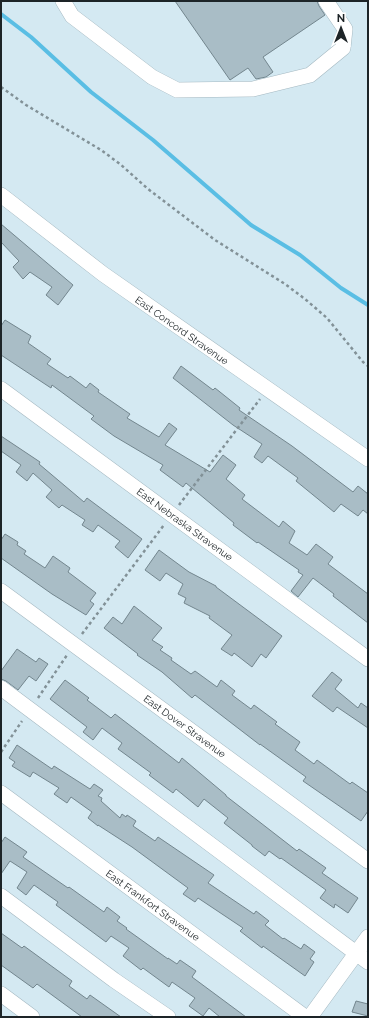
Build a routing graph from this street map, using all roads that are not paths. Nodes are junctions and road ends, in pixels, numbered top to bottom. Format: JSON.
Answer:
{"nodes":[{"id":1,"x":63,"y":1,"type":"edge"},
{"id":2,"x":326,"y":1,"type":"edge"},
{"id":3,"x":1,"y":194,"type":"edge"},
{"id":4,"x":1,"y":389,"type":"edge"},
{"id":5,"x":368,"y":459,"type":"edge"},
{"id":6,"x":1,"y":591,"type":"edge"},
{"id":7,"x":368,"y":659,"type":"edge"},
{"id":8,"x":1,"y":688,"type":"edge"},
{"id":9,"x":1,"y":793,"type":"edge"},
{"id":10,"x":368,"y":861,"type":"edge"},
{"id":11,"x":1,"y":896,"type":"edge"},
{"id":12,"x":368,"y":937,"type":"edge"},
{"id":13,"x":362,"y":958,"type":"edge"},
{"id":14,"x":1,"y":994,"type":"edge"},
{"id":15,"x":32,"y":1017,"type":"edge"},
{"id":16,"x":168,"y":1017,"type":"edge"},
{"id":17,"x":305,"y":1017,"type":"edge"},
{"id":18,"x":310,"y":1017,"type":"edge"}],
"edges":[{"from":1,"to":2,"type":"street"},
{"from":3,"to":5,"type":"street","name":"East Concord Stravenue"},
{"from":4,"to":7,"type":"street","name":"East Nebraska Stravenue"},
{"from":6,"to":10,"type":"street","name":"East Dover Stravenue"},
{"from":8,"to":13,"type":"street"},
{"from":9,"to":17,"type":"street","name":"East Frankfort Stravenue"},
{"from":11,"to":16,"type":"street"},
{"from":12,"to":13,"type":"street"},
{"from":13,"to":18,"type":"street"},
{"from":14,"to":15,"type":"street"}]}
